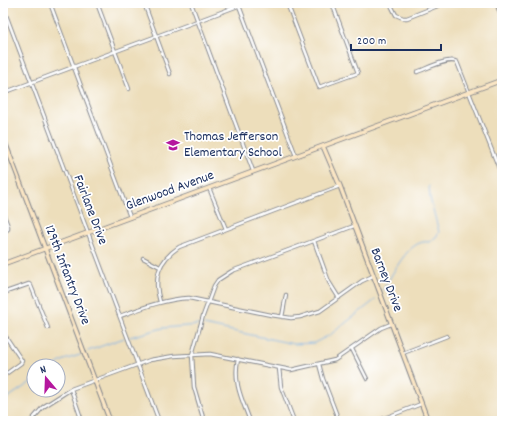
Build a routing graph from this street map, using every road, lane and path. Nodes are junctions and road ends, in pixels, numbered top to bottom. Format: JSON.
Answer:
{"nodes":[{"id":1,"x":50,"y":3,"type":"edge"},
{"id":2,"x":97,"y":3,"type":"edge"},
{"id":3,"x":144,"y":3,"type":"edge"},
{"id":4,"x":190,"y":3,"type":"edge"},
{"id":5,"x":246,"y":3,"type":"edge"},
{"id":6,"x":288,"y":3,"type":"edge"},
{"id":7,"x":332,"y":3,"type":"edge"},
{"id":8,"x":390,"y":3,"type":"edge"},
{"id":9,"x":444,"y":3,"type":"edge"},
{"id":10,"x":497,"y":3,"type":"edge"},
{"id":11,"x":239,"y":4,"type":"edge"},
{"id":12,"x":3,"y":7,"type":"edge"},
{"id":13,"x":502,"y":17,"type":"edge"},
{"id":14,"x":198,"y":21,"type":"junction"},
{"id":15,"x":156,"y":37,"type":"junction"},
{"id":16,"x":115,"y":52,"type":"junction"},
{"id":17,"x":74,"y":67,"type":"junction"},
{"id":18,"x":417,"y":72,"type":"dead end"},
{"id":19,"x":170,"y":74,"type":"dead end"},
{"id":20,"x":502,"y":80,"type":"edge"},
{"id":21,"x":31,"y":82,"type":"junction"},
{"id":22,"x":129,"y":89,"type":"dead end"},
{"id":23,"x":470,"y":92,"type":"junction"},
{"id":24,"x":3,"y":93,"type":"edge"},
{"id":25,"x":3,"y":137,"type":"edge"},
{"id":26,"x":323,"y":146,"type":"junction"},
{"id":27,"x":296,"y":156,"type":"junction"},
{"id":28,"x":254,"y":172,"type":"junction"},
{"id":29,"x":502,"y":176,"type":"edge"},
{"id":30,"x":340,"y":186,"type":"junction"},
{"id":31,"x":209,"y":188,"type":"junction"},
{"id":32,"x":3,"y":213,"type":"edge"},
{"id":33,"x":130,"y":217,"type":"junction"},
{"id":34,"x":354,"y":226,"type":"junction"},
{"id":35,"x":226,"y":229,"type":"junction"},
{"id":36,"x":3,"y":233,"type":"edge"},
{"id":37,"x":88,"y":233,"type":"junction"},
{"id":38,"x":314,"y":241,"type":"junction"},
{"id":39,"x":45,"y":249,"type":"junction"},
{"id":40,"x":143,"y":258,"type":"dead end"},
{"id":41,"x":3,"y":264,"type":"edge"},
{"id":42,"x":160,"y":267,"type":"junction"},
{"id":43,"x":373,"y":276,"type":"junction"},
{"id":44,"x":3,"y":293,"type":"edge"},
{"id":45,"x":286,"y":295,"type":"dead end"},
{"id":46,"x":339,"y":298,"type":"junction"},
{"id":47,"x":209,"y":301,"type":"junction"},
{"id":48,"x":160,"y":302,"type":"junction"},
{"id":49,"x":120,"y":316,"type":"junction"},
{"id":50,"x":282,"y":317,"type":"junction"},
{"id":51,"x":391,"y":324,"type":"junction"},
{"id":52,"x":48,"y":328,"type":"dead end"},
{"id":53,"x":3,"y":336,"type":"edge"},
{"id":54,"x":447,"y":336,"type":"dead end"},
{"id":55,"x":352,"y":349,"type":"junction"},
{"id":56,"x":402,"y":353,"type":"junction"},
{"id":57,"x":192,"y":355,"type":"junction"},
{"id":58,"x":238,"y":359,"type":"junction"},
{"id":59,"x":319,"y":364,"type":"junction"},
{"id":60,"x":138,"y":365,"type":"junction"},
{"id":61,"x":279,"y":368,"type":"junction"},
{"id":62,"x":3,"y":376,"type":"edge"},
{"id":63,"x":367,"y":379,"type":"dead end"},
{"id":64,"x":95,"y":380,"type":"junction"},
{"id":65,"x":71,"y":389,"type":"junction"},
{"id":66,"x":421,"y":404,"type":"junction"},
{"id":67,"x":31,"y":421,"type":"edge"},
{"id":68,"x":82,"y":421,"type":"edge"},
{"id":69,"x":110,"y":421,"type":"edge"},
{"id":70,"x":159,"y":421,"type":"edge"},
{"id":71,"x":204,"y":421,"type":"edge"},
{"id":72,"x":250,"y":421,"type":"edge"},
{"id":73,"x":294,"y":421,"type":"edge"},
{"id":74,"x":339,"y":421,"type":"edge"},
{"id":75,"x":376,"y":421,"type":"edge"},
{"id":76,"x":428,"y":421,"type":"edge"}],
"edges":[{"from":1,"to":17,"type":"street"},
{"from":2,"to":16,"type":"street"},
{"from":3,"to":15,"type":"street"},
{"from":4,"to":14,"type":"street"},
{"from":5,"to":11,"type":"street"},
{"from":6,"to":7,"type":"street"},
{"from":8,"to":9,"type":"street"},
{"from":10,"to":13,"type":"street"},
{"from":11,"to":14,"type":"street"},
{"from":11,"to":27,"type":"street"},
{"from":12,"to":21,"type":"street","name":"Fairlane Drive"},
{"from":14,"to":15,"type":"street"},
{"from":14,"to":28,"type":"street"},
{"from":15,"to":16,"type":"street"},
{"from":15,"to":19,"type":"street"},
{"from":16,"to":17,"type":"street"},
{"from":16,"to":22,"type":"street"},
{"from":17,"to":21,"type":"street"},
{"from":17,"to":33,"type":"street"},
{"from":18,"to":23,"type":"street"},
{"from":20,"to":23,"type":"street","name":"Glenwood Avenue"},
{"from":21,"to":24,"type":"street"},
{"from":21,"to":37,"type":"street","name":"Fairlane Drive"},
{"from":23,"to":26,"type":"street","name":"Glenwood Avenue"},
{"from":23,"to":29,"type":"street"},
{"from":25,"to":39,"type":"street","name":"129th Infantry Drive"},
{"from":26,"to":27,"type":"street","name":"Glenwood Avenue"},
{"from":26,"to":30,"type":"street","name":"Barney Drive"},
{"from":27,"to":28,"type":"street","name":"Glenwood Avenue"},
{"from":28,"to":31,"type":"street","name":"Glenwood Avenue"},
{"from":30,"to":34,"type":"street","name":"Barney Drive"},
{"from":30,"to":35,"type":"street"},
{"from":31,"to":33,"type":"street","name":"Glenwood Avenue"},
{"from":31,"to":35,"type":"street"},
{"from":32,"to":36,"type":"street"},
{"from":33,"to":37,"type":"street","name":"Glenwood Avenue"},
{"from":34,"to":38,"type":"street"},
{"from":34,"to":43,"type":"street","name":"Barney Drive"},
{"from":35,"to":42,"type":"street"},
{"from":37,"to":39,"type":"street","name":"Glenwood Avenue"},
{"from":37,"to":49,"type":"street","name":"Fairlane Drive"},
{"from":38,"to":46,"type":"street"},
{"from":38,"to":47,"type":"street"},
{"from":39,"to":41,"type":"street","name":"Glenwood Avenue"},
{"from":39,"to":64,"type":"street","name":"129th Infantry Drive"},
{"from":40,"to":42,"type":"street"},
{"from":42,"to":48,"type":"street"},
{"from":43,"to":46,"type":"street"},
{"from":43,"to":51,"type":"street","name":"Barney Drive"},
{"from":44,"to":52,"type":"street"},
{"from":45,"to":50,"type":"street"},
{"from":46,"to":50,"type":"street"},
{"from":47,"to":48,"type":"street"},
{"from":47,"to":50,"type":"street"},
{"from":47,"to":57,"type":"street"},
{"from":48,"to":49,"type":"street"},
{"from":49,"to":60,"type":"street","name":"Fairlane Drive"},
{"from":51,"to":55,"type":"street"},
{"from":51,"to":56,"type":"street","name":"Barney Drive"},
{"from":53,"to":62,"type":"street"},
{"from":54,"to":56,"type":"street"},
{"from":55,"to":59,"type":"street"},
{"from":55,"to":63,"type":"street"},
{"from":56,"to":66,"type":"street","name":"Barney Drive"},
{"from":57,"to":58,"type":"street"},
{"from":57,"to":60,"type":"street"},
{"from":57,"to":71,"type":"street"},
{"from":58,"to":61,"type":"street"},
{"from":58,"to":72,"type":"street"},
{"from":59,"to":61,"type":"street"},
{"from":59,"to":74,"type":"street"},
{"from":60,"to":64,"type":"street"},
{"from":60,"to":70,"type":"street","name":"Fairlane Drive"},
{"from":61,"to":73,"type":"street"},
{"from":64,"to":65,"type":"street"},
{"from":64,"to":69,"type":"street","name":"129th Infantry Drive"},
{"from":65,"to":67,"type":"street"},
{"from":65,"to":68,"type":"street"},
{"from":66,"to":75,"type":"street"},
{"from":66,"to":76,"type":"street","name":"Barney Drive"}]}
